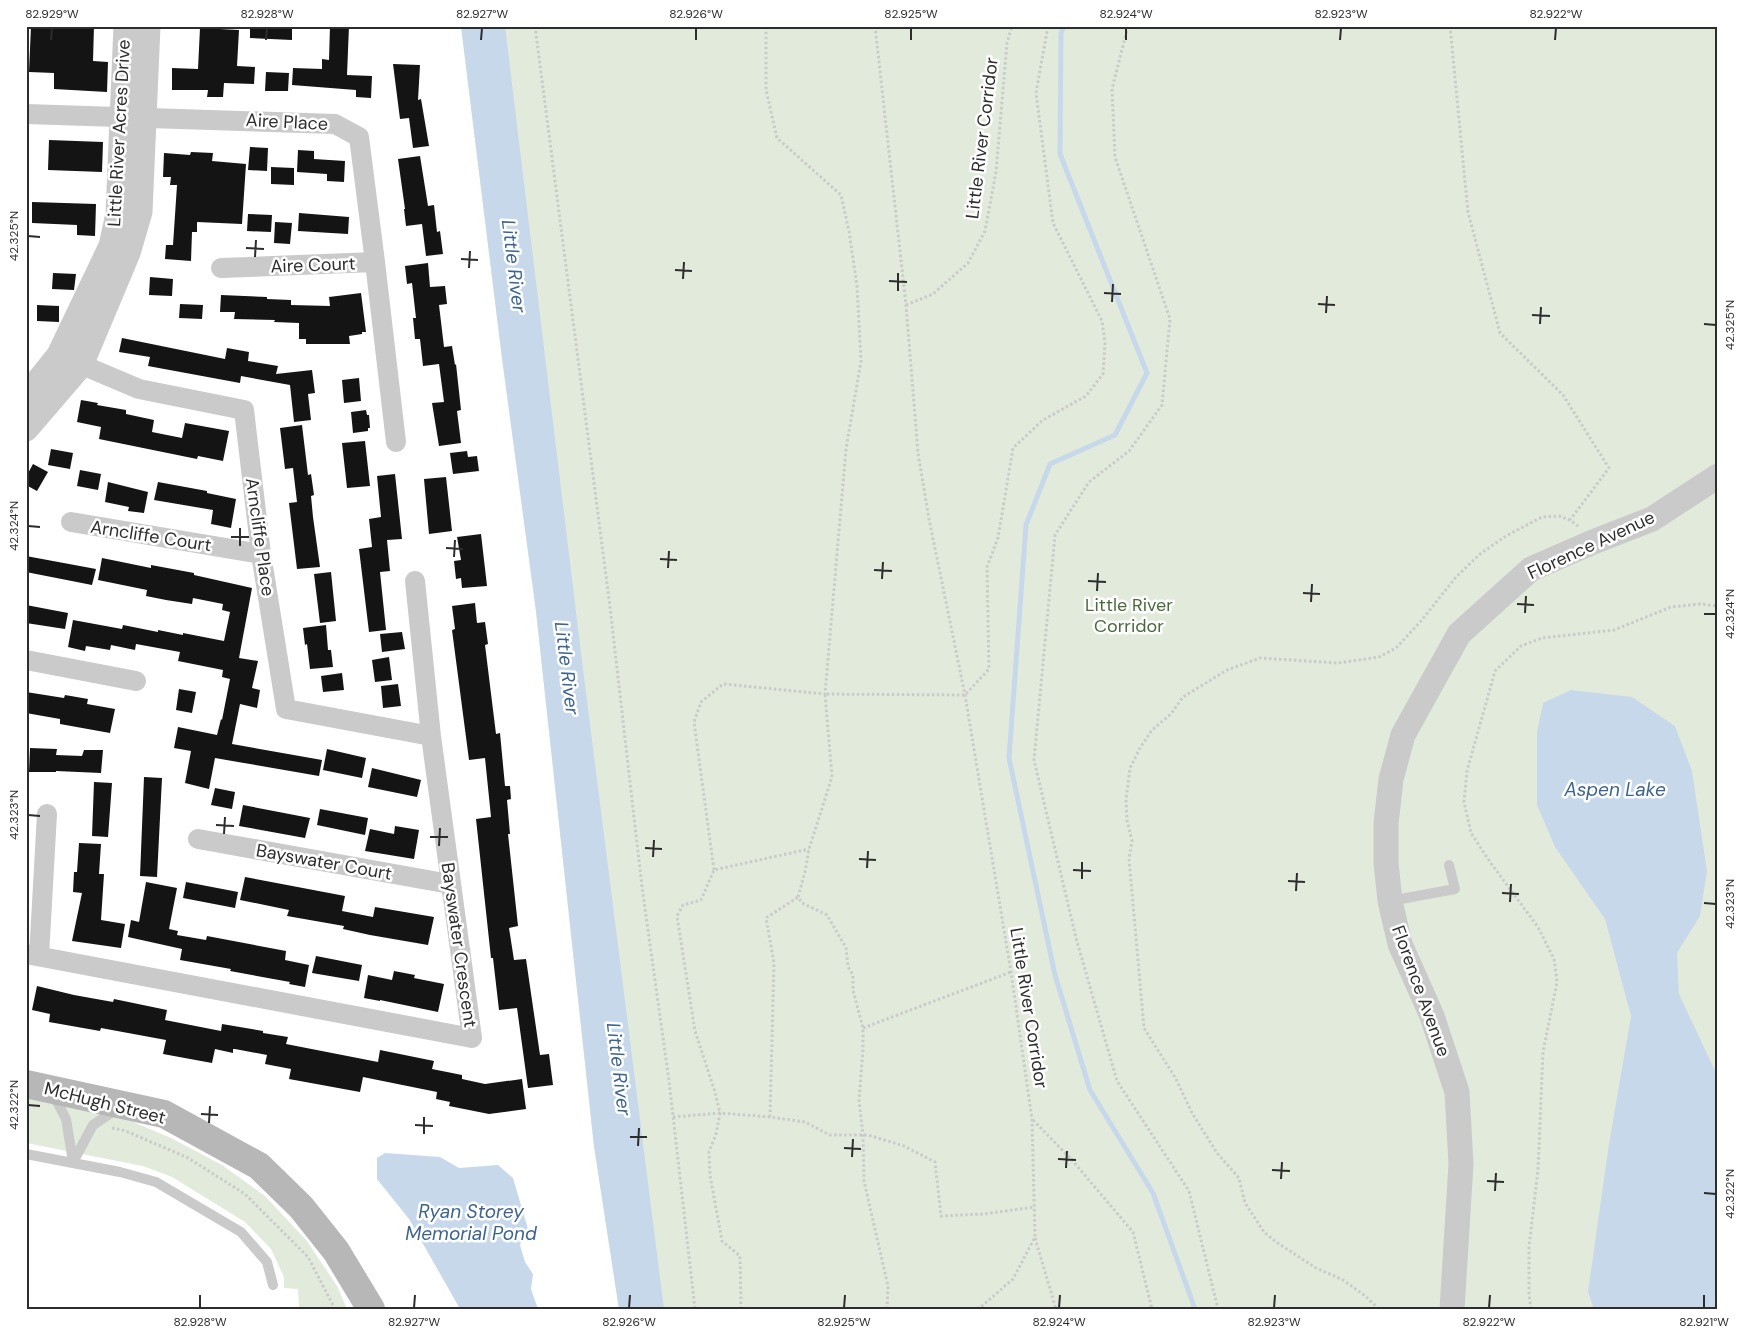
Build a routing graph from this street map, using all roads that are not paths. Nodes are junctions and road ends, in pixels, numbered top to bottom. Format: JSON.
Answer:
{"nodes":[{"id":1,"x":126,"y":26,"type":"edge"},
{"id":2,"x":148,"y":26,"type":"edge"},
{"id":3,"x":26,"y":114,"type":"edge"},
{"id":4,"x":133,"y":116,"type":"junction"},
{"id":5,"x":375,"y":262,"type":"junction"},
{"id":6,"x":221,"y":268,"type":"dead end"},
{"id":7,"x":70,"y":360,"type":"junction"},
{"id":8,"x":26,"y":396,"type":"edge"},
{"id":9,"x":26,"y":428,"type":"edge"},
{"id":10,"x":396,"y":442,"type":"dead end"},
{"id":11,"x":1718,"y":476,"type":"edge"},
{"id":12,"x":71,"y":522,"type":"dead end"},
{"id":13,"x":262,"y":554,"type":"junction"},
{"id":14,"x":415,"y":581,"type":"dead end"},
{"id":15,"x":26,"y":660,"type":"edge"},
{"id":16,"x":136,"y":681,"type":"dead end"},
{"id":17,"x":431,"y":736,"type":"junction"},
{"id":18,"x":47,"y":814,"type":"dead end"},
{"id":19,"x":198,"y":839,"type":"dead end"},
{"id":20,"x":1449,"y":865,"type":"dead end"},
{"id":21,"x":450,"y":884,"type":"junction"},
{"id":22,"x":1390,"y":901,"type":"junction"},
{"id":23,"x":33,"y":955,"type":"edge"},
{"id":24,"x":38,"y":1086,"type":"edge"},
{"id":25,"x":123,"y":1105,"type":"junction"},
{"id":26,"x":26,"y":1154,"type":"edge"},
{"id":27,"x":73,"y":1162,"type":"junction"},
{"id":28,"x":273,"y":1285,"type":"dead end"},
{"id":29,"x":370,"y":1309,"type":"edge"},
{"id":30,"x":1452,"y":1309,"type":"edge"}],
"edges":[{"from":1,"to":4,"type":"street","name":"Little River Acres Drive"},
{"from":2,"to":4,"type":"street","name":"Little River Acres Drive"},
{"from":3,"to":4,"type":"street","name":"Aire Place"},
{"from":4,"to":5,"type":"street","name":"Aire Place"},
{"from":4,"to":7,"type":"street","name":"Little River Acres Drive"},
{"from":5,"to":6,"type":"street","name":"Aire Court"},
{"from":5,"to":10,"type":"street","name":"Aire Place"},
{"from":7,"to":8,"type":"street","name":"Little River Acres Drive"},
{"from":7,"to":9,"type":"street","name":"Little River Acres Drive"},
{"from":7,"to":13,"type":"street","name":"Arncliffe Place"},
{"from":11,"to":22,"type":"street","name":"Florence Avenue"},
{"from":12,"to":13,"type":"street","name":"Arncliffe Court"},
{"from":13,"to":17,"type":"street","name":"Arncliffe Place"},
{"from":14,"to":17,"type":"street","name":"Bayswater Crescent"},
{"from":15,"to":16,"type":"street"},
{"from":17,"to":21,"type":"street","name":"Bayswater Crescent"},
{"from":18,"to":23,"type":"street"},
{"from":19,"to":21,"type":"street","name":"Bayswater Court"},
{"from":20,"to":22,"type":"lane"},
{"from":21,"to":23,"type":"street","name":"Bayswater Crescent"},
{"from":22,"to":30,"type":"street","name":"Florence Avenue"},
{"from":24,"to":25,"type":"main road","name":"McHugh Street"},
{"from":24,"to":27,"type":"lane"},
{"from":25,"to":27,"type":"lane"},
{"from":25,"to":29,"type":"main road","name":"McHugh Street"},
{"from":26,"to":27,"type":"lane"},
{"from":27,"to":28,"type":"lane"}]}
